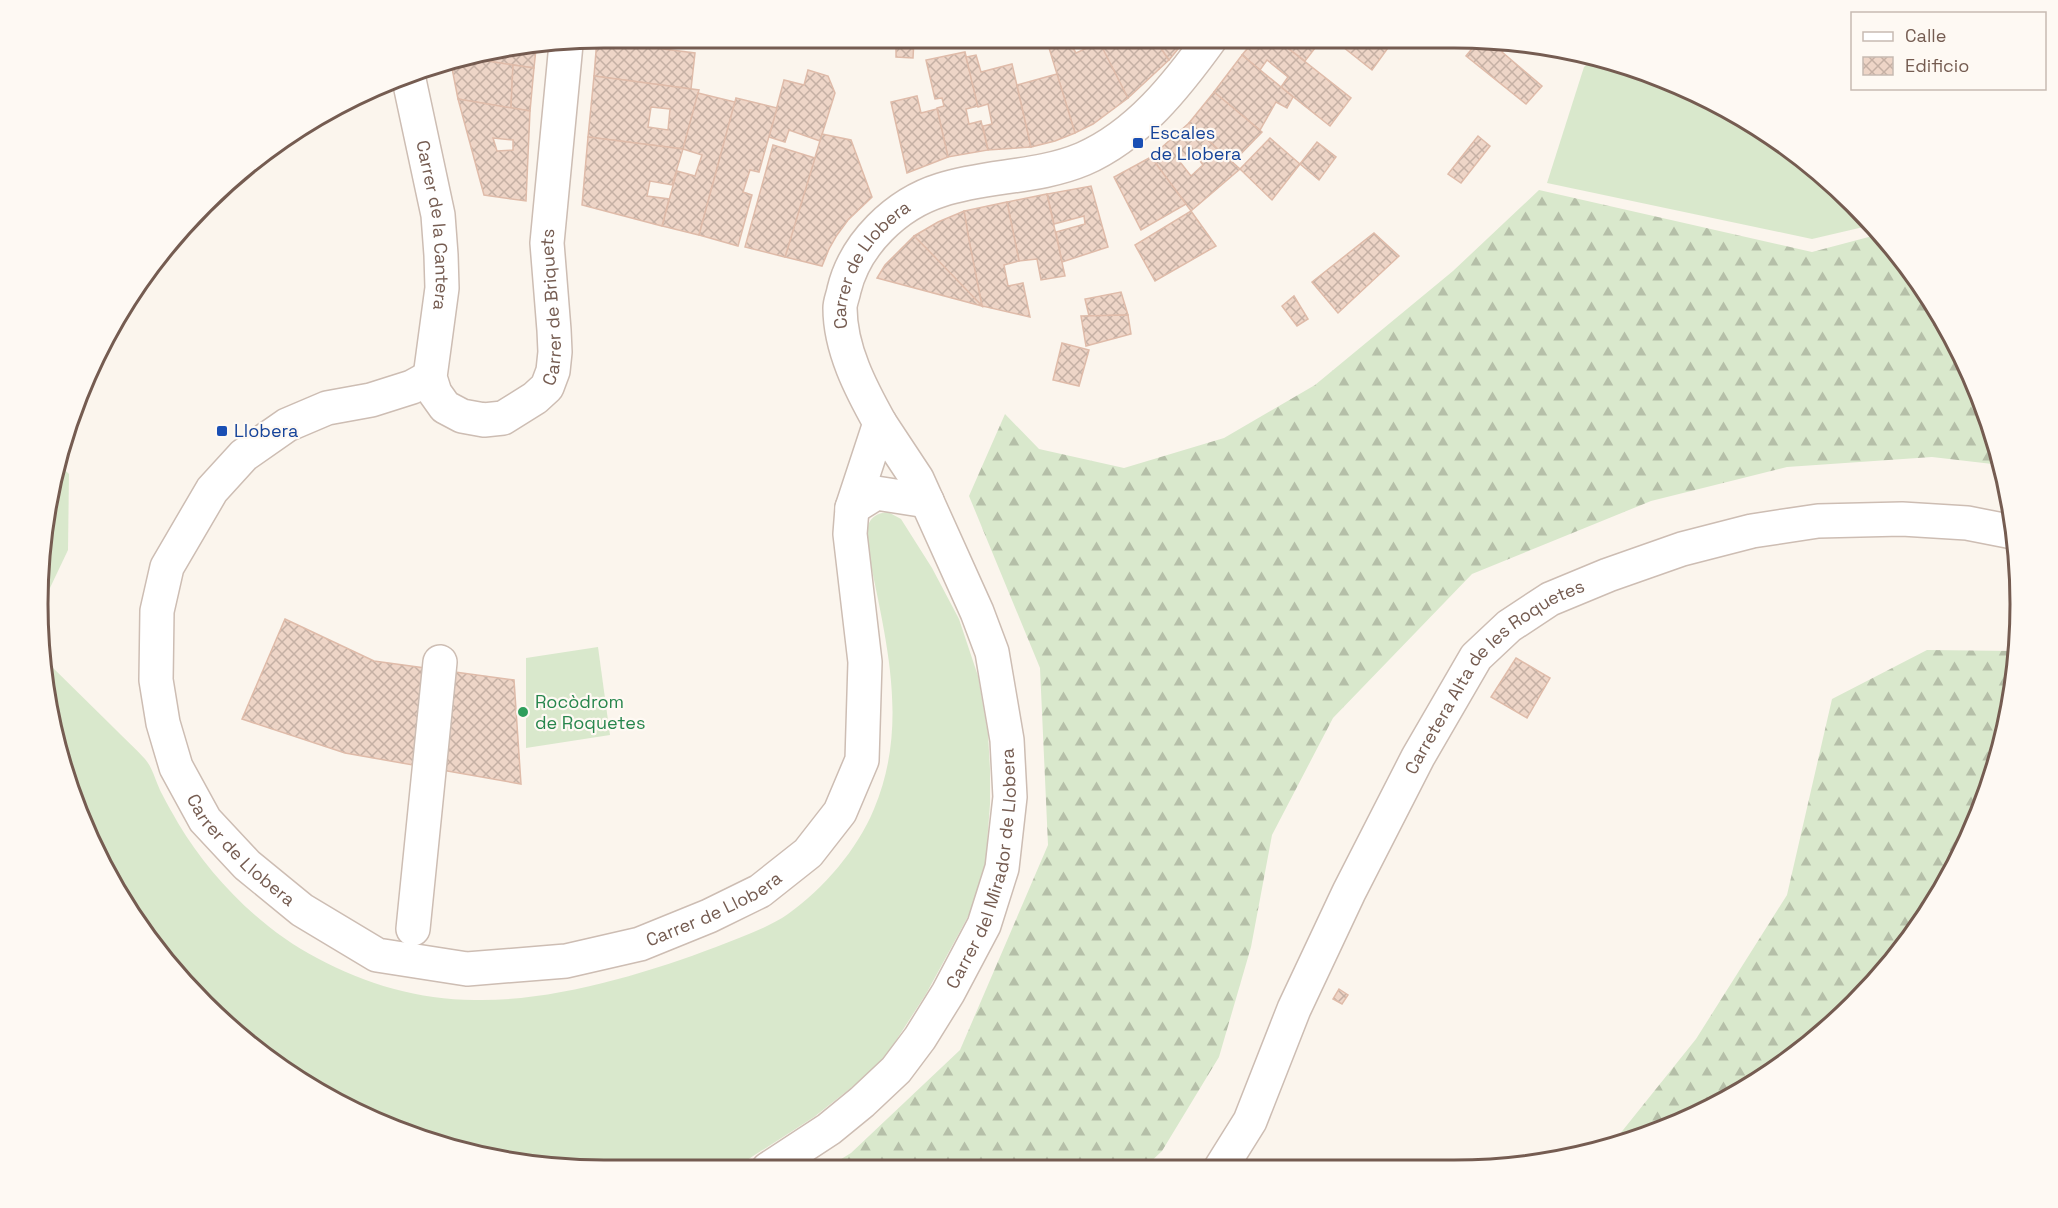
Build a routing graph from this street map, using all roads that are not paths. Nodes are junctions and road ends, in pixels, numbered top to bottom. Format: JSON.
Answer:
{"nodes":[{"id":1,"x":1204,"y":48,"type":"edge"},
{"id":2,"x":565,"y":49,"type":"edge"},
{"id":3,"x":410,"y":83,"type":"edge"},
{"id":4,"x":430,"y":377,"type":"junction"},
{"id":5,"x":880,"y":423,"type":"junction"},
{"id":6,"x":927,"y":501,"type":"junction"},
{"id":7,"x":852,"y":508,"type":"junction"},
{"id":8,"x":2005,"y":531,"type":"edge"},
{"id":9,"x":440,"y":662,"type":"dead end"},
{"id":10,"x":413,"y":929,"type":"dead end"},
{"id":11,"x":782,"y":1160,"type":"edge"},
{"id":12,"x":1226,"y":1160,"type":"edge"}],
"edges":[{"from":1,"to":5,"type":"street","name":"Carrer de Llobera"},
{"from":2,"to":4,"type":"street","name":"Carrer de Briquets"},
{"from":3,"to":4,"type":"street","name":"Carrer de la Cantera"},
{"from":4,"to":7,"type":"street","name":"Carrer de Llobera"},
{"from":5,"to":6,"type":"street","name":"Carrer del Mirador de Llobera"},
{"from":5,"to":7,"type":"street","name":"Carrer de Llobera"},
{"from":6,"to":7,"type":"street"},
{"from":6,"to":11,"type":"street","name":"Carrer del Mirador de Llobera"},
{"from":8,"to":12,"type":"street","name":"Carretera Alta de les Roquetes"},
{"from":9,"to":10,"type":"street"}]}
